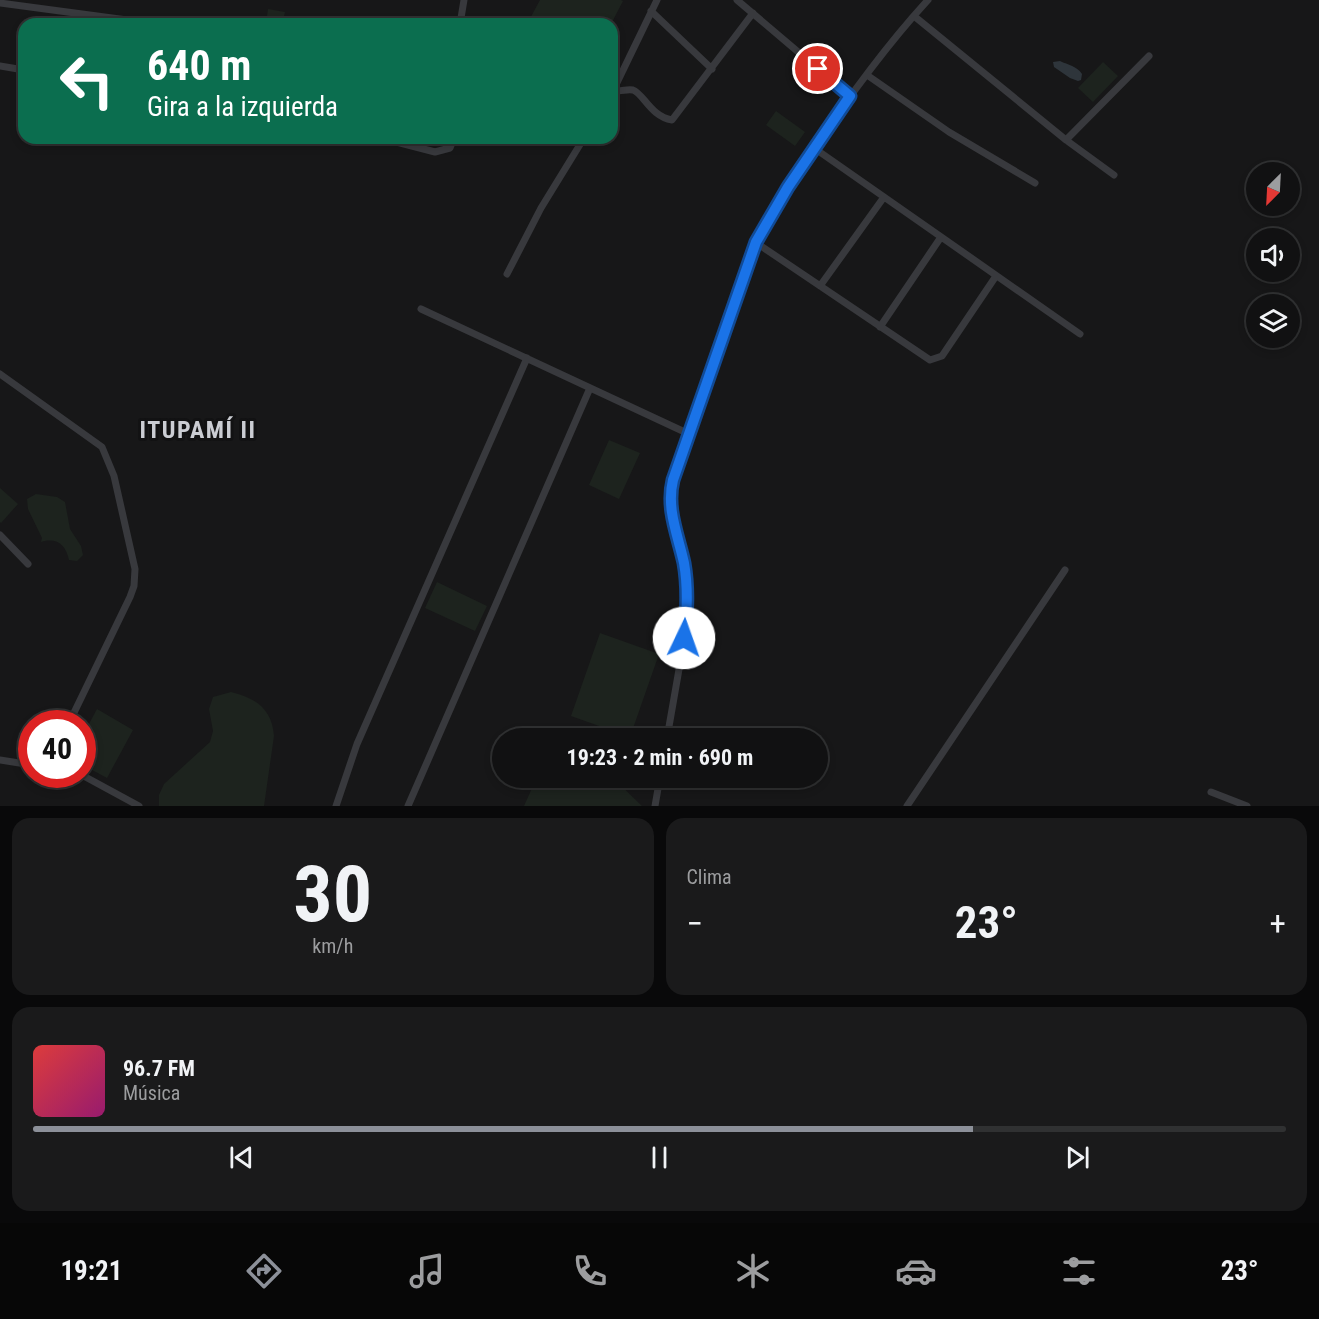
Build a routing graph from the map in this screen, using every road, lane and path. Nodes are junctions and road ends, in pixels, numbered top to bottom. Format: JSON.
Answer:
{"nodes":[{"id":1,"x":464,"y":0,"type":"edge"},
{"id":2,"x":657,"y":0,"type":"edge"},
{"id":3,"x":737,"y":0,"type":"edge"},
{"id":4,"x":928,"y":0,"type":"edge"},
{"id":5,"x":0,"y":3,"type":"edge"},
{"id":6,"x":651,"y":11,"type":"junction"},
{"id":7,"x":753,"y":13,"type":"junction"},
{"id":8,"x":914,"y":16,"type":"junction"},
{"id":9,"x":112,"y":18,"type":"edge"},
{"id":10,"x":461,"y":18,"type":"edge"},
{"id":11,"x":1149,"y":56,"type":"dead end"},
{"id":12,"x":0,"y":66,"type":"edge"},
{"id":13,"x":18,"y":69,"type":"edge"},
{"id":14,"x":712,"y":69,"type":"junction"},
{"id":15,"x":867,"y":75,"type":"junction"},
{"id":16,"x":618,"y":80,"type":"edge"},
{"id":17,"x":618,"y":91,"type":"edge"},
{"id":18,"x":850,"y":96,"type":"junction"},
{"id":19,"x":1066,"y":140,"type":"junction"},
{"id":20,"x":404,"y":144,"type":"edge"},
{"id":21,"x":452,"y":144,"type":"edge"},
{"id":22,"x":580,"y":144,"type":"edge"},
{"id":23,"x":814,"y":148,"type":"junction"},
{"id":24,"x":1114,"y":175,"type":"dead end"},
{"id":25,"x":1035,"y":183,"type":"dead end"},
{"id":26,"x":884,"y":197,"type":"junction"},
{"id":27,"x":941,"y":237,"type":"junction"},
{"id":28,"x":756,"y":242,"type":"junction"},
{"id":29,"x":507,"y":274,"type":"dead end"},
{"id":30,"x":996,"y":276,"type":"junction"},
{"id":31,"x":820,"y":286,"type":"junction"},
{"id":32,"x":421,"y":309,"type":"dead end"},
{"id":33,"x":880,"y":327,"type":"junction"},
{"id":34,"x":1080,"y":334,"type":"dead end"},
{"id":35,"x":527,"y":358,"type":"junction"},
{"id":36,"x":0,"y":374,"type":"edge"},
{"id":37,"x":590,"y":388,"type":"junction"},
{"id":38,"x":689,"y":434,"type":"junction"},
{"id":39,"x":0,"y":535,"type":"edge"},
{"id":40,"x":28,"y":564,"type":"dead end"},
{"id":41,"x":1065,"y":570,"type":"dead end"},
{"id":42,"x":75,"y":710,"type":"edge"},
{"id":43,"x":669,"y":728,"type":"edge"},
{"id":44,"x":0,"y":760,"type":"edge"},
{"id":45,"x":18,"y":763,"type":"edge"},
{"id":46,"x":96,"y":783,"type":"edge"},
{"id":47,"x":658,"y":788,"type":"edge"},
{"id":48,"x":1211,"y":792,"type":"dead end"},
{"id":49,"x":139,"y":806,"type":"edge"},
{"id":50,"x":336,"y":806,"type":"edge"},
{"id":51,"x":408,"y":806,"type":"edge"},
{"id":52,"x":656,"y":806,"type":"edge"},
{"id":53,"x":907,"y":806,"type":"edge"},
{"id":54,"x":1247,"y":806,"type":"edge"}],
"edges":[{"from":1,"to":10,"type":"street"},
{"from":2,"to":6,"type":"street"},
{"from":3,"to":7,"type":"street"},
{"from":4,"to":8,"type":"street"},
{"from":5,"to":9,"type":"street"},
{"from":6,"to":14,"type":"street"},
{"from":6,"to":16,"type":"street"},
{"from":7,"to":14,"type":"street"},
{"from":7,"to":18,"type":"street"},
{"from":8,"to":15,"type":"street"},
{"from":8,"to":19,"type":"street"},
{"from":11,"to":19,"type":"street"},
{"from":12,"to":13,"type":"street"},
{"from":14,"to":17,"type":"street"},
{"from":15,"to":18,"type":"street"},
{"from":15,"to":25,"type":"street"},
{"from":18,"to":23,"type":"street"},
{"from":19,"to":24,"type":"street"},
{"from":20,"to":21,"type":"street"},
{"from":22,"to":29,"type":"street"},
{"from":23,"to":26,"type":"street"},
{"from":23,"to":28,"type":"street"},
{"from":26,"to":27,"type":"street"},
{"from":26,"to":31,"type":"street"},
{"from":27,"to":30,"type":"street"},
{"from":27,"to":33,"type":"street"},
{"from":28,"to":31,"type":"street"},
{"from":28,"to":38,"type":"street"},
{"from":30,"to":33,"type":"street"},
{"from":30,"to":34,"type":"street"},
{"from":31,"to":33,"type":"street"},
{"from":32,"to":35,"type":"street"},
{"from":35,"to":37,"type":"street"},
{"from":35,"to":50,"type":"street"},
{"from":36,"to":42,"type":"street"},
{"from":37,"to":38,"type":"street"},
{"from":37,"to":51,"type":"street"},
{"from":38,"to":43,"type":"street"},
{"from":39,"to":40,"type":"street"},
{"from":41,"to":53,"type":"street"},
{"from":44,"to":45,"type":"street"},
{"from":46,"to":49,"type":"street"},
{"from":47,"to":52,"type":"street"},
{"from":48,"to":54,"type":"street"}]}
